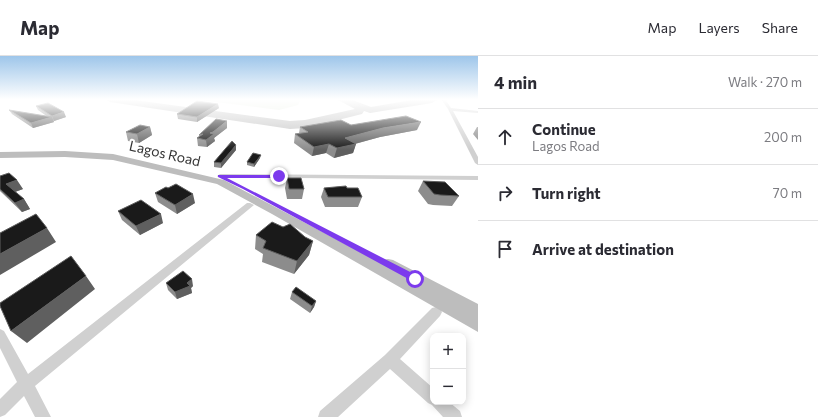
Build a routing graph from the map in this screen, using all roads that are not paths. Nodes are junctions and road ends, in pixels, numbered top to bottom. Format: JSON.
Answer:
{"nodes":[{"id":1,"x":454,"y":116,"type":"edge"},
{"id":2,"x":0,"y":153,"type":"edge"},
{"id":3,"x":478,"y":163,"type":"edge"},
{"id":4,"x":220,"y":176,"type":"junction"},
{"id":5,"x":478,"y":178,"type":"edge"},
{"id":6,"x":250,"y":205,"type":"dead end"},
{"id":7,"x":436,"y":312,"type":"dead end"},
{"id":8,"x":478,"y":313,"type":"edge"},
{"id":9,"x":478,"y":324,"type":"edge"},
{"id":10,"x":0,"y":335,"type":"edge"},
{"id":11,"x":390,"y":360,"type":"junction"},
{"id":12,"x":26,"y":384,"type":"junction"},
{"id":13,"x":430,"y":395,"type":"edge"},
{"id":14,"x":441,"y":405,"type":"edge"},
{"id":15,"x":0,"y":410,"type":"edge"},
{"id":16,"x":43,"y":417,"type":"edge"},
{"id":17,"x":326,"y":417,"type":"edge"},
{"id":18,"x":454,"y":417,"type":"edge"}],
"edges":[{"from":1,"to":3,"type":"street"},
{"from":2,"to":4,"type":"main road","name":"Lagos Road"},
{"from":2,"to":9,"type":"main road","name":"Lagos Road"},
{"from":4,"to":5,"type":"street"},
{"from":4,"to":8,"type":"main road","name":"Lagos Road"},
{"from":6,"to":12,"type":"street"},
{"from":7,"to":11,"type":"street"},
{"from":10,"to":12,"type":"street"},
{"from":11,"to":13,"type":"street"},
{"from":11,"to":17,"type":"street"},
{"from":12,"to":15,"type":"street"},
{"from":12,"to":16,"type":"street"},
{"from":14,"to":18,"type":"street"}]}
